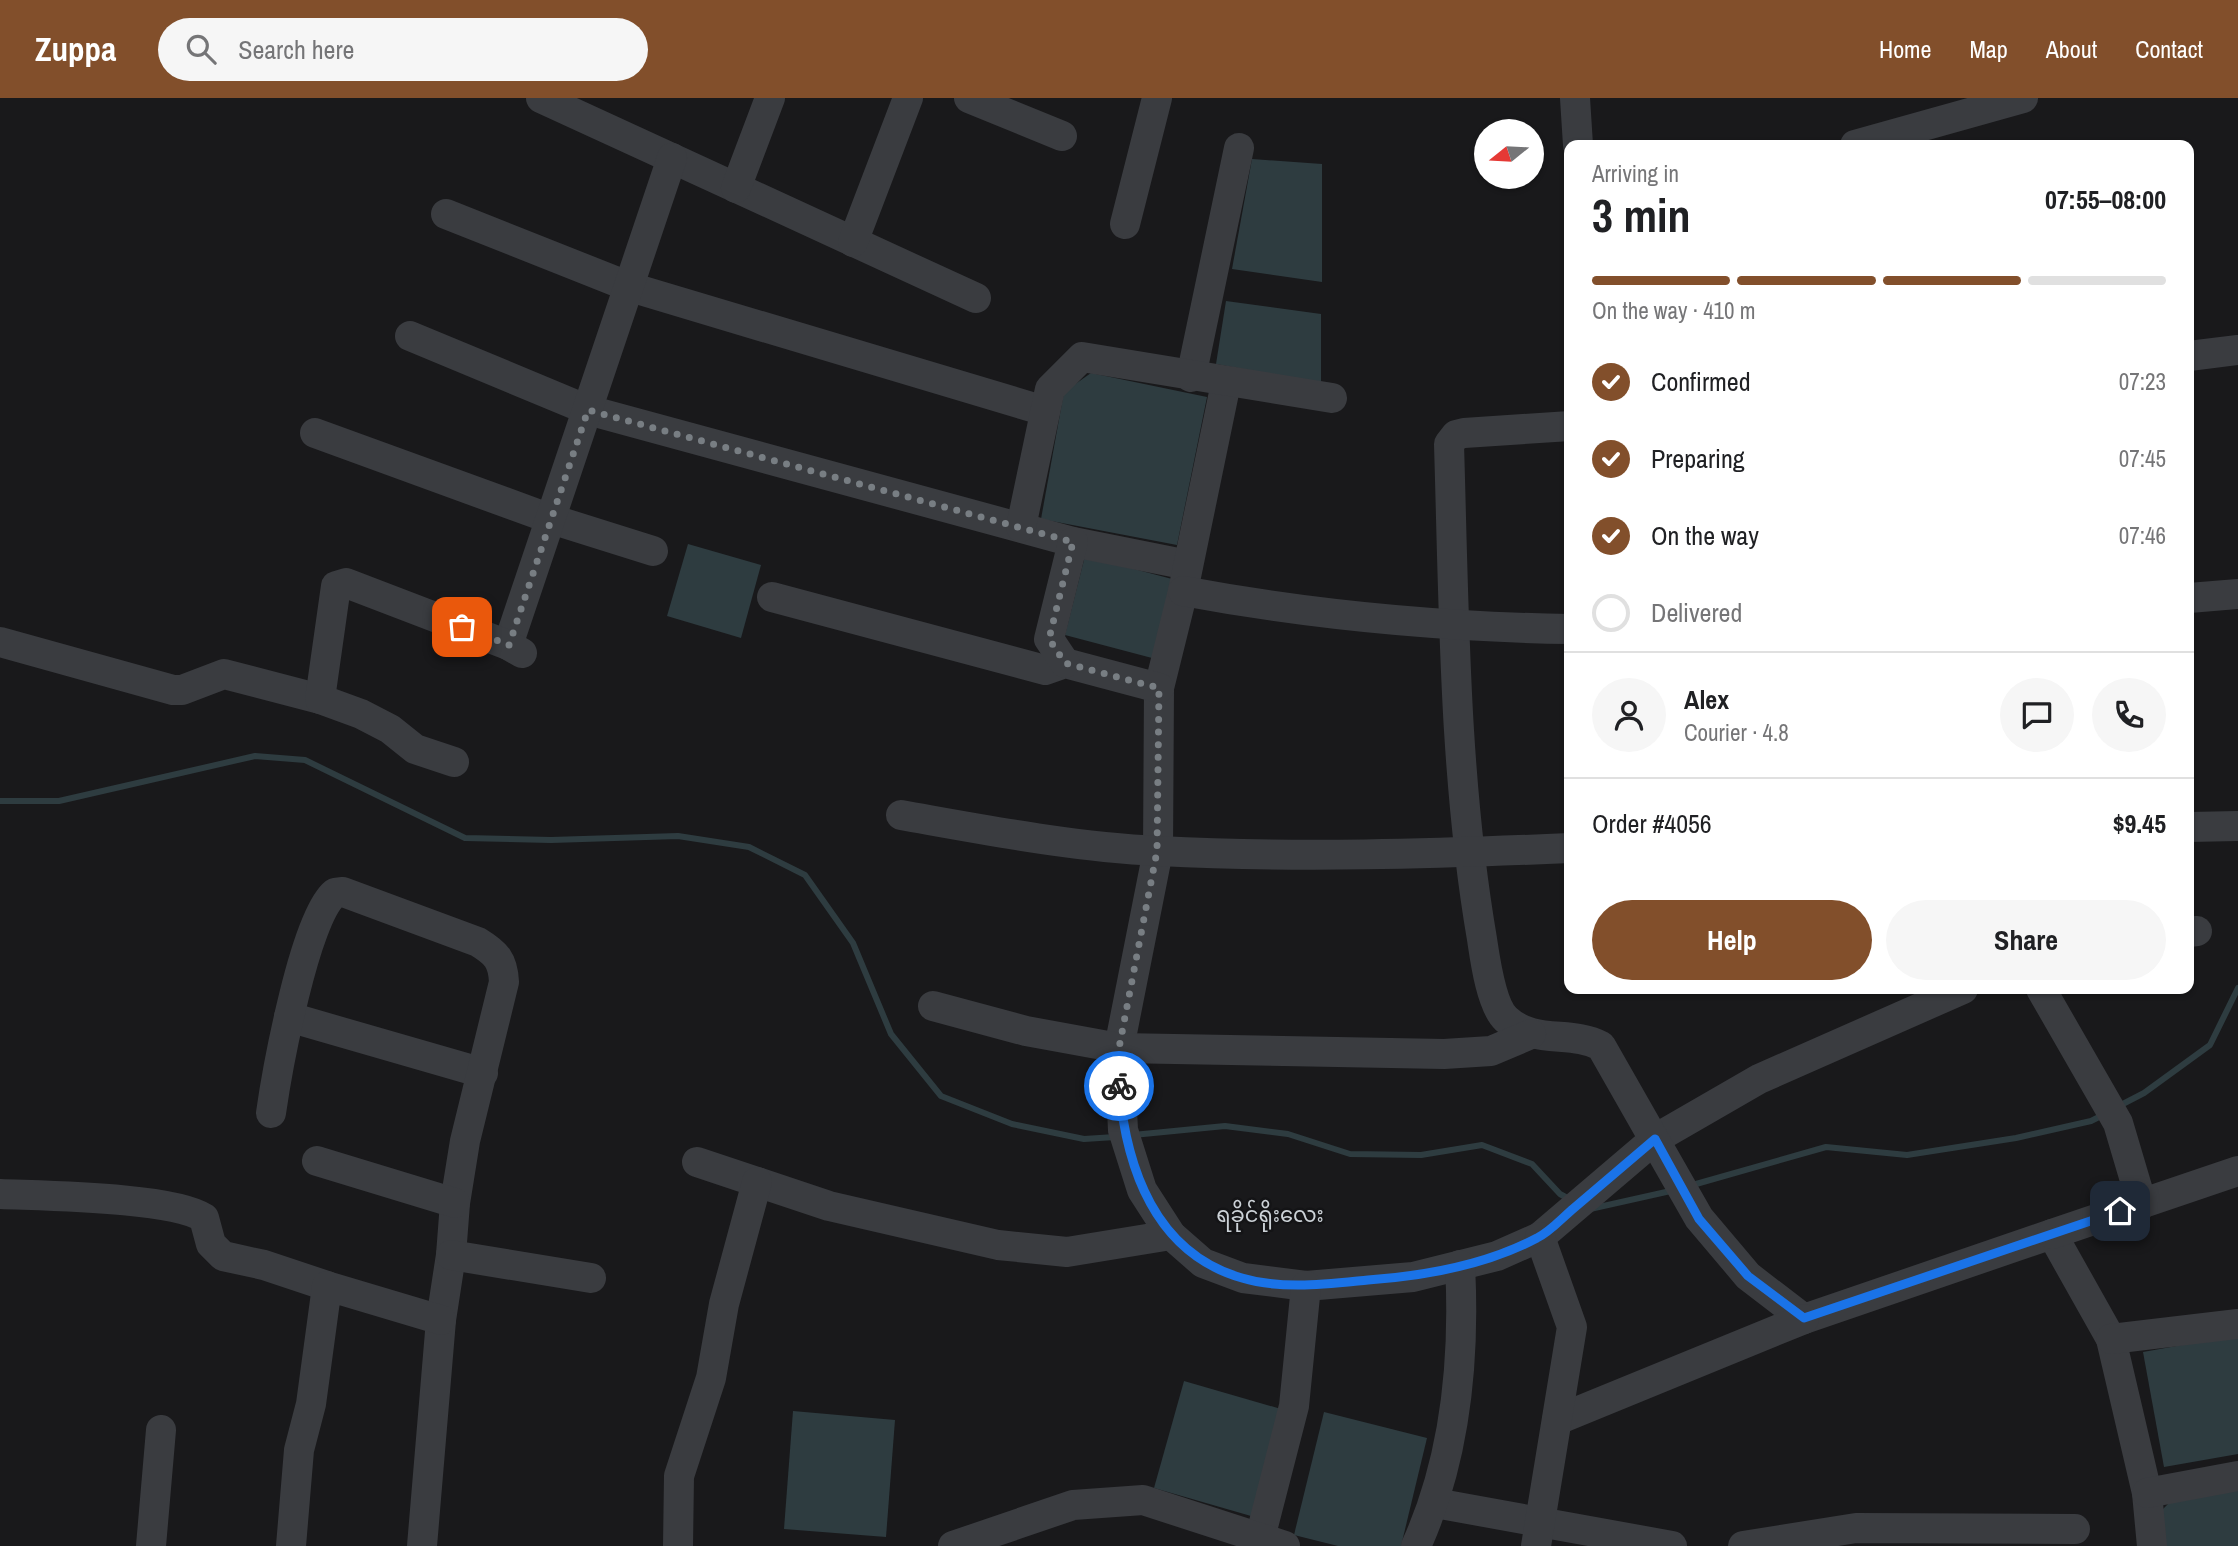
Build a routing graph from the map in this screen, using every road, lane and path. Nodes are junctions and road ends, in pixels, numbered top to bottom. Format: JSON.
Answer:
{"nodes":[{"id":1,"x":541,"y":98,"type":"edge"},
{"id":2,"x":770,"y":98,"type":"edge"},
{"id":3,"x":908,"y":98,"type":"edge"},
{"id":4,"x":969,"y":98,"type":"edge"},
{"id":5,"x":1157,"y":98,"type":"edge"},
{"id":6,"x":1575,"y":98,"type":"edge"},
{"id":7,"x":2024,"y":98,"type":"edge"},
{"id":8,"x":1062,"y":136,"type":"dead end"},
{"id":9,"x":1578,"y":140,"type":"edge"},
{"id":10,"x":1873,"y":140,"type":"edge"},
{"id":11,"x":1239,"y":148,"type":"dead end"},
{"id":12,"x":672,"y":158,"type":"junction"},
{"id":13,"x":736,"y":188,"type":"junction"},
{"id":14,"x":446,"y":214,"type":"dead end"},
{"id":15,"x":1125,"y":224,"type":"dead end"},
{"id":16,"x":853,"y":242,"type":"junction"},
{"id":17,"x":630,"y":286,"type":"junction"},
{"id":18,"x":976,"y":298,"type":"dead end"},
{"id":19,"x":410,"y":337,"type":"dead end"},
{"id":20,"x":2238,"y":350,"type":"edge"},
{"id":21,"x":2194,"y":355,"type":"edge"},
{"id":22,"x":1191,"y":377,"type":"junction"},
{"id":23,"x":1226,"y":383,"type":"junction"},
{"id":24,"x":1332,"y":398,"type":"dead end"},
{"id":25,"x":588,"y":410,"type":"junction"},
{"id":26,"x":1045,"y":411,"type":"junction"},
{"id":27,"x":1564,"y":426,"type":"edge"},
{"id":28,"x":315,"y":433,"type":"dead end"},
{"id":29,"x":551,"y":519,"type":"junction"},
{"id":30,"x":1021,"y":527,"type":"junction"},
{"id":31,"x":1073,"y":542,"type":"junction"},
{"id":32,"x":653,"y":551,"type":"dead end"},
{"id":33,"x":1186,"y":578,"type":"junction"},
{"id":34,"x":2238,"y":594,"type":"edge"},
{"id":35,"x":772,"y":597,"type":"dead end"},
{"id":36,"x":2194,"y":598,"type":"edge"},
{"id":37,"x":1455,"y":627,"type":"junction"},
{"id":38,"x":1564,"y":629,"type":"edge"},
{"id":39,"x":0,"y":642,"type":"edge"},
{"id":40,"x":1065,"y":663,"type":"junction"},
{"id":41,"x":1159,"y":688,"type":"junction"},
{"id":42,"x":320,"y":699,"type":"junction"},
{"id":43,"x":454,"y":762,"type":"dead end"},
{"id":44,"x":901,"y":815,"type":"dead end"},
{"id":45,"x":2238,"y":826,"type":"edge"},
{"id":46,"x":2194,"y":828,"type":"edge"},
{"id":47,"x":1564,"y":848,"type":"edge"},
{"id":48,"x":1157,"y":851,"type":"junction"},
{"id":49,"x":1467,"y":852,"type":"junction"},
{"id":50,"x":1952,"y":994,"type":"edge"},
{"id":51,"x":2044,"y":994,"type":"edge"},
{"id":52,"x":933,"y":1006,"type":"dead end"},
{"id":53,"x":289,"y":1017,"type":"junction"},
{"id":54,"x":1531,"y":1034,"type":"junction"},
{"id":55,"x":1119,"y":1048,"type":"junction"},
{"id":56,"x":483,"y":1073,"type":"junction"},
{"id":57,"x":271,"y":1113,"type":"dead end"},
{"id":58,"x":1655,"y":1139,"type":"junction"},
{"id":59,"x":317,"y":1161,"type":"dead end"},
{"id":60,"x":697,"y":1162,"type":"dead end"},
{"id":61,"x":2238,"y":1171,"type":"edge"},
{"id":62,"x":757,"y":1182,"type":"junction"},
{"id":63,"x":0,"y":1194,"type":"edge"},
{"id":64,"x":455,"y":1203,"type":"junction"},
{"id":65,"x":2142,"y":1203,"type":"junction"},
{"id":66,"x":2052,"y":1234,"type":"junction"},
{"id":67,"x":1171,"y":1235,"type":"junction"},
{"id":68,"x":1540,"y":1237,"type":"junction"},
{"id":69,"x":451,"y":1255,"type":"junction"},
{"id":70,"x":1460,"y":1265,"type":"junction"},
{"id":71,"x":591,"y":1278,"type":"dead end"},
{"id":72,"x":327,"y":1286,"type":"junction"},
{"id":73,"x":1306,"y":1286,"type":"junction"},
{"id":74,"x":1804,"y":1318,"type":"junction"},
{"id":75,"x":441,"y":1320,"type":"junction"},
{"id":76,"x":2238,"y":1324,"type":"edge"},
{"id":77,"x":2111,"y":1339,"type":"junction"},
{"id":78,"x":1558,"y":1420,"type":"junction"},
{"id":79,"x":161,"y":1430,"type":"dead end"},
{"id":80,"x":2238,"y":1476,"type":"edge"},
{"id":81,"x":2147,"y":1493,"type":"junction"},
{"id":82,"x":1435,"y":1503,"type":"junction"},
{"id":83,"x":2075,"y":1529,"type":"dead end"},
{"id":84,"x":1538,"y":1534,"type":"edge"},
{"id":85,"x":1252,"y":1540,"type":"edge"},
{"id":86,"x":151,"y":1546,"type":"edge"},
{"id":87,"x":291,"y":1546,"type":"edge"},
{"id":88,"x":422,"y":1546,"type":"edge"},
{"id":89,"x":678,"y":1546,"type":"edge"},
{"id":90,"x":954,"y":1546,"type":"edge"},
{"id":91,"x":1416,"y":1546,"type":"edge"},
{"id":92,"x":1672,"y":1546,"type":"edge"},
{"id":93,"x":1743,"y":1546,"type":"edge"},
{"id":94,"x":2151,"y":1546,"type":"edge"}],
"edges":[{"from":1,"to":12,"type":"street"},
{"from":2,"to":13,"type":"street"},
{"from":3,"to":16,"type":"street"},
{"from":4,"to":8,"type":"street"},
{"from":5,"to":15,"type":"street"},
{"from":6,"to":9,"type":"street"},
{"from":7,"to":10,"type":"street"},
{"from":11,"to":22,"type":"street"},
{"from":12,"to":13,"type":"street"},
{"from":12,"to":17,"type":"street"},
{"from":13,"to":16,"type":"street"},
{"from":14,"to":17,"type":"street"},
{"from":16,"to":18,"type":"street"},
{"from":17,"to":25,"type":"street"},
{"from":17,"to":26,"type":"street"},
{"from":19,"to":25,"type":"street"},
{"from":20,"to":21,"type":"street"},
{"from":22,"to":23,"type":"street"},
{"from":22,"to":26,"type":"street"},
{"from":23,"to":24,"type":"street"},
{"from":23,"to":33,"type":"street"},
{"from":25,"to":29,"type":"street"},
{"from":25,"to":30,"type":"street"},
{"from":26,"to":30,"type":"street"},
{"from":27,"to":37,"type":"street"},
{"from":28,"to":29,"type":"street"},
{"from":29,"to":32,"type":"street"},
{"from":29,"to":42,"type":"street"},
{"from":30,"to":31,"type":"street"},
{"from":31,"to":33,"type":"street"},
{"from":31,"to":40,"type":"street"},
{"from":33,"to":37,"type":"street"},
{"from":33,"to":41,"type":"street"},
{"from":34,"to":36,"type":"street"},
{"from":35,"to":40,"type":"street"},
{"from":37,"to":38,"type":"street"},
{"from":37,"to":49,"type":"street"},
{"from":39,"to":42,"type":"street"},
{"from":40,"to":41,"type":"street"},
{"from":41,"to":48,"type":"street"},
{"from":42,"to":43,"type":"street"},
{"from":44,"to":48,"type":"street"},
{"from":45,"to":46,"type":"street"},
{"from":47,"to":49,"type":"street"},
{"from":48,"to":49,"type":"street"},
{"from":48,"to":55,"type":"street"},
{"from":49,"to":54,"type":"street"},
{"from":50,"to":58,"type":"street"},
{"from":51,"to":65,"type":"street"},
{"from":52,"to":55,"type":"street"},
{"from":53,"to":56,"type":"street"},
{"from":53,"to":56,"type":"street"},
{"from":53,"to":57,"type":"street"},
{"from":54,"to":55,"type":"street"},
{"from":54,"to":58,"type":"street"},
{"from":55,"to":67,"type":"street"},
{"from":56,"to":64,"type":"street"},
{"from":58,"to":68,"type":"street"},
{"from":58,"to":74,"type":"street"},
{"from":59,"to":64,"type":"street"},
{"from":60,"to":62,"type":"street"},
{"from":61,"to":65,"type":"street"},
{"from":62,"to":67,"type":"street"},
{"from":62,"to":89,"type":"street"},
{"from":63,"to":72,"type":"street"},
{"from":64,"to":69,"type":"street"},
{"from":65,"to":66,"type":"street"},
{"from":66,"to":74,"type":"street"},
{"from":66,"to":77,"type":"street"},
{"from":67,"to":73,"type":"street"},
{"from":68,"to":70,"type":"street"},
{"from":68,"to":78,"type":"street"},
{"from":69,"to":71,"type":"street"},
{"from":69,"to":75,"type":"street"},
{"from":70,"to":73,"type":"street"},
{"from":70,"to":82,"type":"street"},
{"from":72,"to":75,"type":"street"},
{"from":72,"to":87,"type":"street"},
{"from":73,"to":85,"type":"street"},
{"from":74,"to":78,"type":"street"},
{"from":75,"to":88,"type":"street"},
{"from":76,"to":77,"type":"street"},
{"from":77,"to":81,"type":"street"},
{"from":78,"to":84,"type":"street"},
{"from":79,"to":86,"type":"street"},
{"from":80,"to":81,"type":"street"},
{"from":81,"to":94,"type":"street"},
{"from":82,"to":84,"type":"street"},
{"from":82,"to":91,"type":"street"},
{"from":83,"to":93,"type":"street"},
{"from":84,"to":92,"type":"street"},
{"from":85,"to":90,"type":"street"}]}
